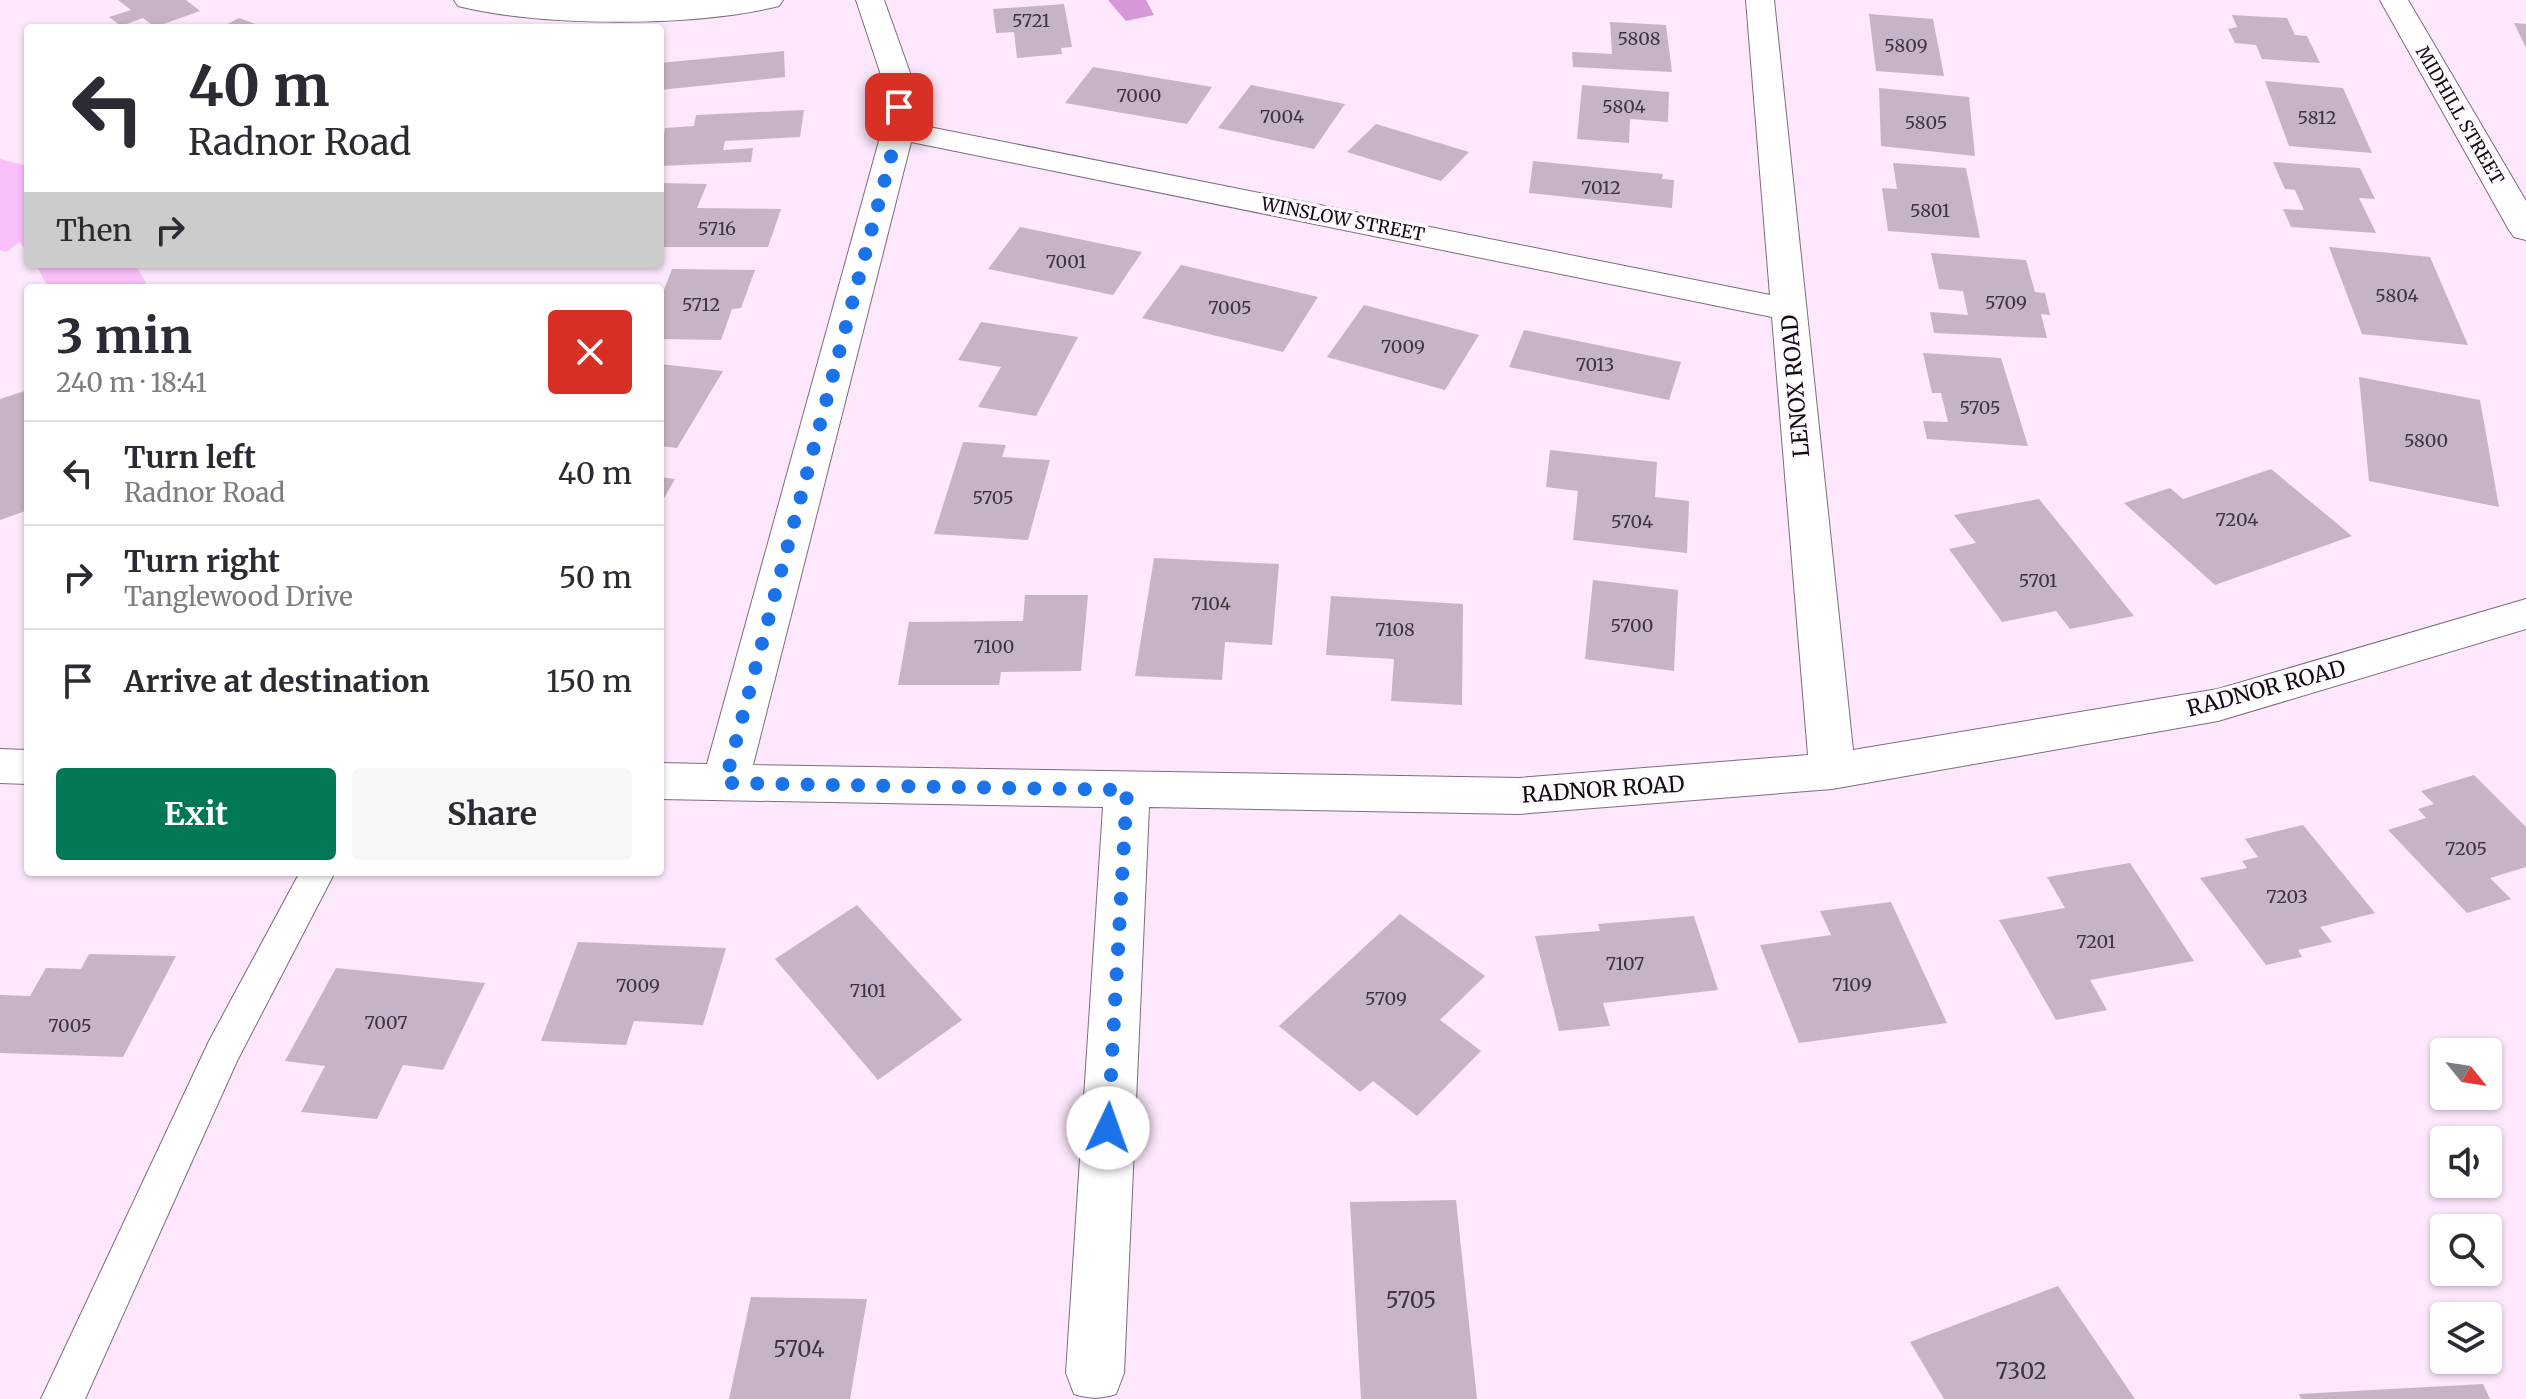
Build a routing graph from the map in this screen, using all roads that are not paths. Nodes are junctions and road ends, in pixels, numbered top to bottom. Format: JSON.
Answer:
{"nodes":[{"id":1,"x":468,"y":0,"type":"edge"},
{"id":2,"x":769,"y":0,"type":"edge"},
{"id":3,"x":870,"y":0,"type":"edge"},
{"id":4,"x":1760,"y":0,"type":"edge"},
{"id":5,"x":2394,"y":0,"type":"edge"},
{"id":6,"x":898,"y":130,"type":"junction"},
{"id":7,"x":2526,"y":230,"type":"edge"},
{"id":8,"x":1787,"y":309,"type":"junction"},
{"id":9,"x":2526,"y":614,"type":"edge"},
{"id":10,"x":0,"y":766,"type":"edge"},
{"id":11,"x":24,"y":767,"type":"edge"},
{"id":12,"x":1832,"y":771,"type":"junction"},
{"id":13,"x":664,"y":781,"type":"edge"},
{"id":14,"x":725,"y":783,"type":"junction"},
{"id":15,"x":1127,"y":790,"type":"junction"},
{"id":16,"x":316,"y":876,"type":"edge"},
{"id":17,"x":1095,"y":1373,"type":"dead end"},
{"id":18,"x":63,"y":1399,"type":"edge"}],
"edges":[{"from":1,"to":2,"type":"street"},
{"from":3,"to":6,"type":"street"},
{"from":4,"to":8,"type":"street","name":"LENOX ROAD"},
{"from":5,"to":7,"type":"street","name":"MIDHILL STREET"},
{"from":6,"to":8,"type":"street","name":"WINSLOW STREET"},
{"from":6,"to":14,"type":"street"},
{"from":8,"to":12,"type":"street","name":"LENOX ROAD"},
{"from":9,"to":12,"type":"street","name":"RADNOR ROAD"},
{"from":10,"to":11,"type":"street"},
{"from":12,"to":15,"type":"street","name":"RADNOR ROAD"},
{"from":13,"to":14,"type":"street","name":"RADNOR ROAD"},
{"from":14,"to":15,"type":"street","name":"RADNOR ROAD"},
{"from":15,"to":17,"type":"street"},
{"from":16,"to":18,"type":"lane"}]}
